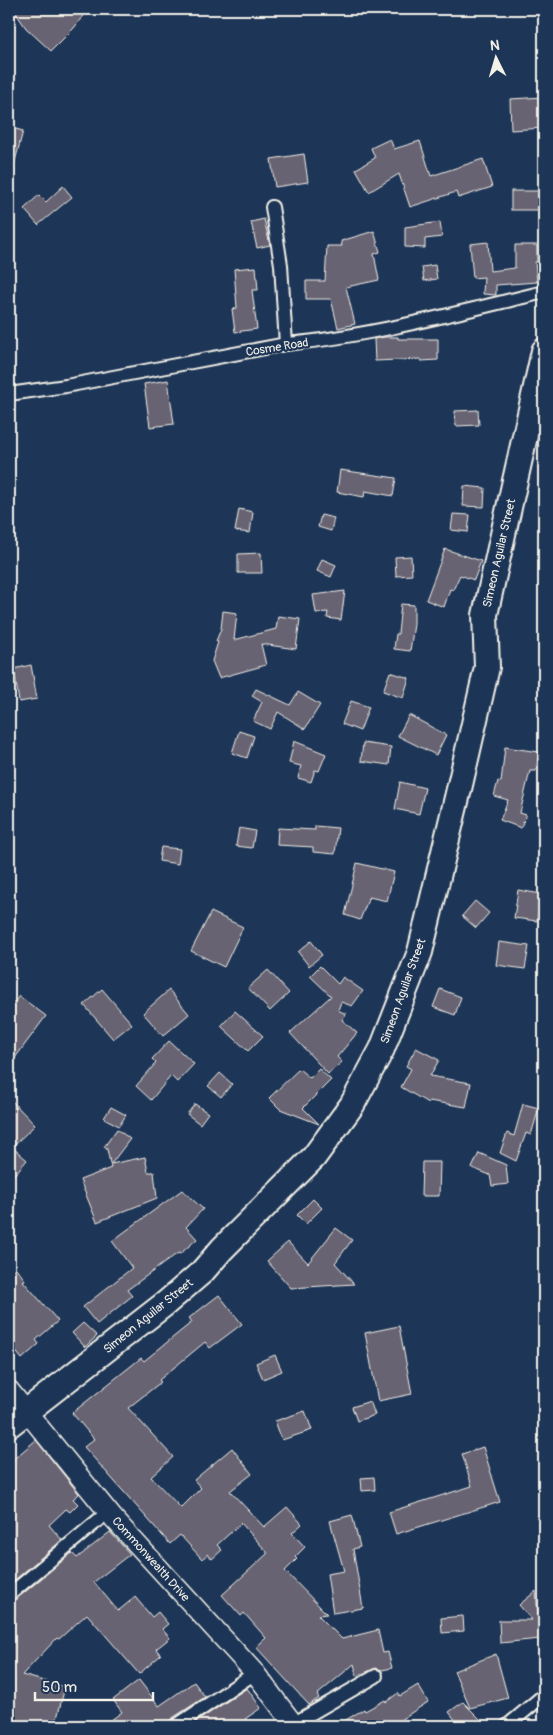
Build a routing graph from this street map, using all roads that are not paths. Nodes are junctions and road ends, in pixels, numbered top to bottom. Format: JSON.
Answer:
{"nodes":[{"id":1,"x":272,"y":208,"type":"dead end"},
{"id":2,"x":544,"y":292,"type":"edge"},
{"id":3,"x":286,"y":344,"type":"junction"},
{"id":4,"x":544,"y":351,"type":"edge"},
{"id":5,"x":540,"y":390,"type":"edge"},
{"id":6,"x":9,"y":394,"type":"edge"},
{"id":7,"x":9,"y":1390,"type":"edge"},
{"id":8,"x":18,"y":1418,"type":"edge"},
{"id":9,"x":108,"y":1512,"type":"junction"},
{"id":10,"x":9,"y":1595,"type":"edge"},
{"id":11,"x":255,"y":1673,"type":"junction"},
{"id":12,"x":376,"y":1676,"type":"dead end"},
{"id":13,"x":544,"y":1695,"type":"edge"},
{"id":14,"x":294,"y":1725,"type":"edge"},
{"id":15,"x":176,"y":1726,"type":"edge"},
{"id":16,"x":507,"y":1726,"type":"edge"}],
"edges":[{"from":1,"to":3,"type":"street"},
{"from":2,"to":3,"type":"street","name":"Cosme Road"},
{"from":3,"to":6,"type":"street","name":"Cosme Road"},
{"from":4,"to":5,"type":"highway","name":"Simeon Aguilar Street"},
{"from":5,"to":8,"type":"highway","name":"Simeon Aguilar Street"},
{"from":7,"to":8,"type":"street","name":"Commonwealth Drive"},
{"from":8,"to":9,"type":"street","name":"Commonwealth Drive"},
{"from":9,"to":10,"type":"street"},
{"from":9,"to":11,"type":"street","name":"Commonwealth Drive"},
{"from":11,"to":14,"type":"street","name":"Commonwealth Drive"},
{"from":11,"to":15,"type":"street"},
{"from":12,"to":14,"type":"street"},
{"from":13,"to":16,"type":"street"}]}
